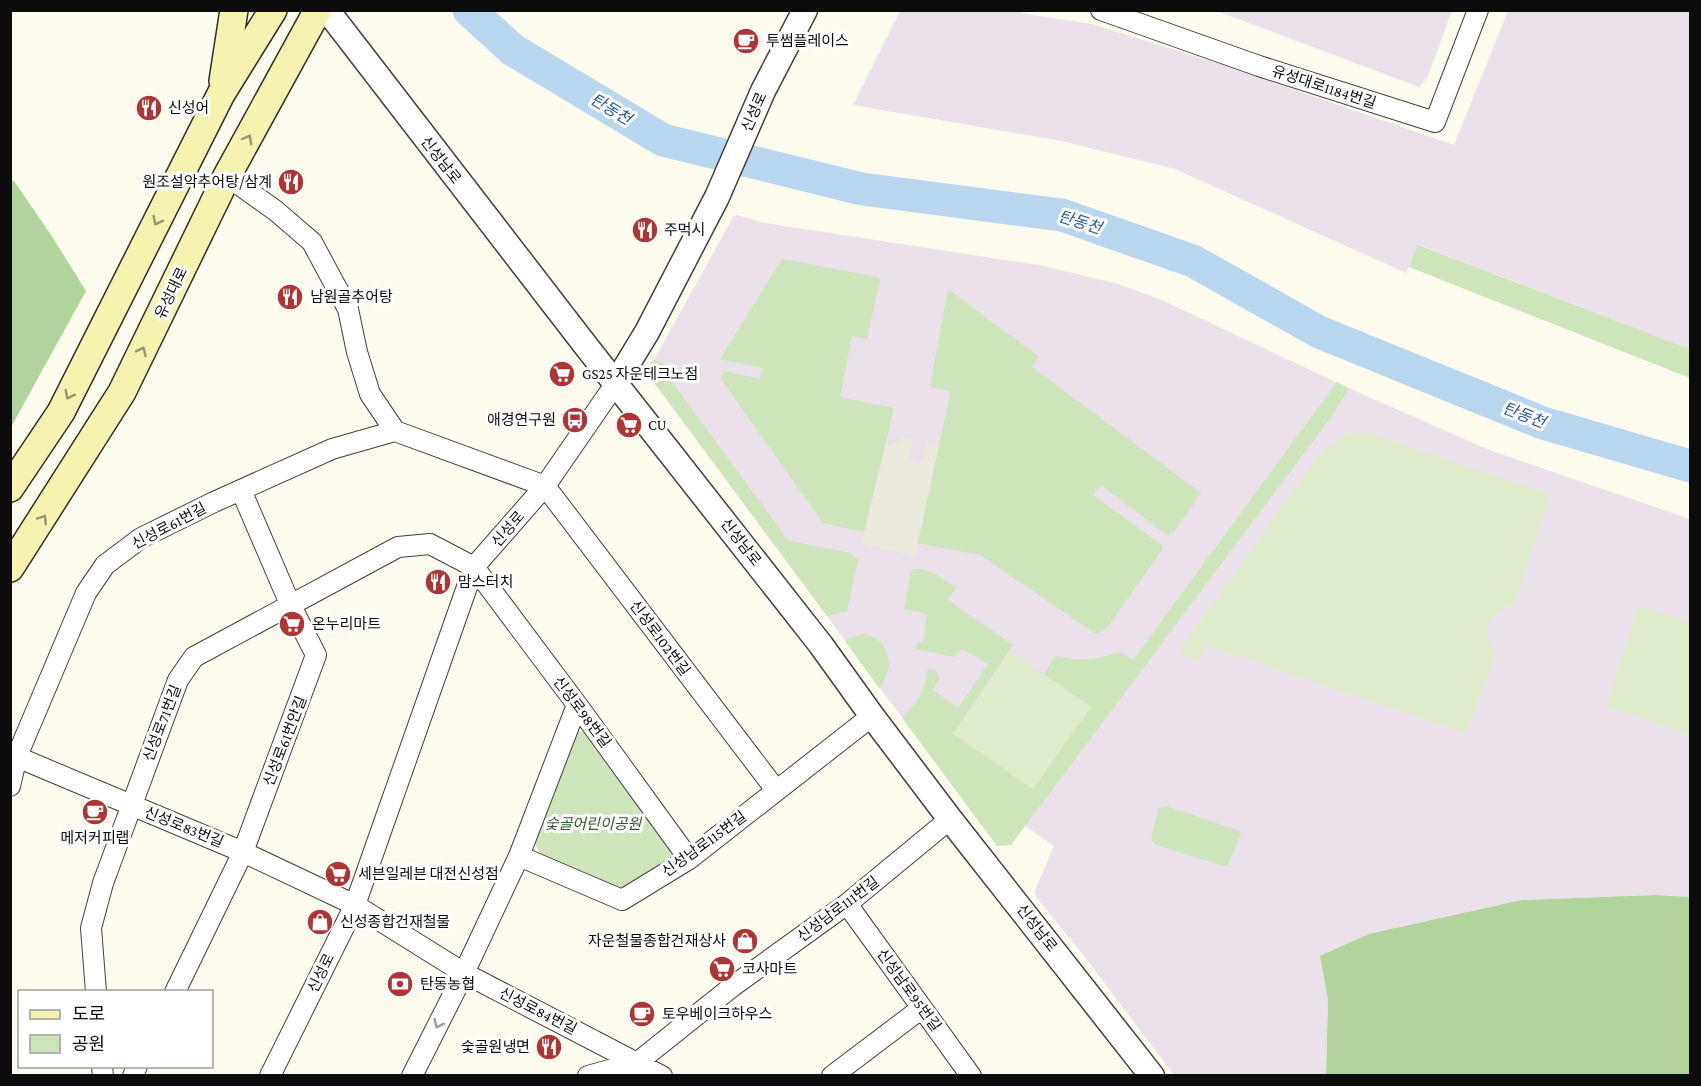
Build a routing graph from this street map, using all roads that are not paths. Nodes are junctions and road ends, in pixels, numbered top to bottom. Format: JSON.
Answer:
{"nodes":[{"id":1,"x":234,"y":10,"type":"edge"},
{"id":2,"x":273,"y":10,"type":"edge"},
{"id":3,"x":318,"y":10,"type":"edge"},
{"id":4,"x":327,"y":10,"type":"edge"},
{"id":5,"x":805,"y":10,"type":"edge"},
{"id":6,"x":1101,"y":10,"type":"edge"},
{"id":7,"x":1478,"y":10,"type":"edge"},
{"id":8,"x":221,"y":94,"type":"junction"},
{"id":9,"x":227,"y":176,"type":"junction"},
{"id":10,"x":616,"y":383,"type":"junction"},
{"id":11,"x":394,"y":431,"type":"junction"},
{"id":12,"x":545,"y":486,"type":"junction"},
{"id":13,"x":10,"y":488,"type":"edge"},
{"id":14,"x":241,"y":490,"type":"junction"},
{"id":15,"x":474,"y":567,"type":"junction"},
{"id":16,"x":10,"y":568,"type":"edge"},
{"id":17,"x":290,"y":604,"type":"junction"},
{"id":18,"x":578,"y":705,"type":"junction"},
{"id":19,"x":872,"y":716,"type":"junction"},
{"id":20,"x":14,"y":755,"type":"edge"},
{"id":21,"x":10,"y":786,"type":"edge"},
{"id":22,"x":776,"y":790,"type":"junction"},
{"id":23,"x":130,"y":806,"type":"junction"},
{"id":24,"x":950,"y":819,"type":"junction"},
{"id":25,"x":243,"y":852,"type":"junction"},
{"id":26,"x":519,"y":856,"type":"junction"},
{"id":27,"x":689,"y":859,"type":"junction"},
{"id":28,"x":847,"y":904,"type":"junction"},
{"id":29,"x":355,"y":905,"type":"junction"},
{"id":30,"x":464,"y":973,"type":"junction"},
{"id":31,"x":96,"y":990,"type":"edge"},
{"id":32,"x":176,"y":990,"type":"edge"},
{"id":33,"x":922,"y":1008,"type":"junction"},
{"id":34,"x":638,"y":1062,"type":"junction"},
{"id":35,"x":270,"y":1076,"type":"edge"},
{"id":36,"x":412,"y":1076,"type":"edge"},
{"id":37,"x":588,"y":1076,"type":"edge"},
{"id":38,"x":662,"y":1076,"type":"edge"},
{"id":39,"x":832,"y":1076,"type":"edge"},
{"id":40,"x":971,"y":1076,"type":"edge"},
{"id":41,"x":1152,"y":1076,"type":"edge"}],
"edges":[{"from":1,"to":8,"type":"main road"},
{"from":2,"to":8,"type":"main road"},
{"from":9,"to":3,"type":"main road","name":"유성대로","one_way":true},
{"from":4,"to":10,"type":"street","name":"신성남로"},
{"from":5,"to":10,"type":"street","name":"신성로"},
{"from":6,"to":7,"type":"street","name":"유성대로1184번길"},
{"from":8,"to":13,"type":"main road","one_way":true},
{"from":9,"to":11,"type":"street"},
{"from":16,"to":9,"type":"main road","name":"유성대로","one_way":true},
{"from":10,"to":12,"type":"street","name":"신성로"},
{"from":10,"to":19,"type":"street","name":"신성남로"},
{"from":11,"to":12,"type":"street"},
{"from":11,"to":14,"type":"street","name":"신성로61번길"},
{"from":12,"to":15,"type":"street","name":"신성로"},
{"from":12,"to":22,"type":"street","name":"신성로102번길"},
{"from":14,"to":17,"type":"street","name":"신성로61번안길"},
{"from":14,"to":20,"type":"street","name":"신성로61번길"},
{"from":15,"to":17,"type":"street","name":"신성로71번길"},
{"from":15,"to":18,"type":"street","name":"신성로98번길"},
{"from":15,"to":29,"type":"street","name":"신성로"},
{"from":17,"to":23,"type":"street","name":"신성로71번길"},
{"from":17,"to":25,"type":"street","name":"신성로61번안길"},
{"from":18,"to":26,"type":"street"},
{"from":18,"to":27,"type":"street","name":"신성로98번길"},
{"from":19,"to":22,"type":"street","name":"신성남로115번길"},
{"from":19,"to":24,"type":"street","name":"신성남로"},
{"from":20,"to":21,"type":"street","name":"신성로61번길"},
{"from":20,"to":23,"type":"street","name":"신성로83번길"},
{"from":22,"to":27,"type":"street","name":"신성남로115번길"},
{"from":23,"to":25,"type":"street","name":"신성로83번길"},
{"from":23,"to":31,"type":"street","name":"신성로71번길"},
{"from":24,"to":28,"type":"street","name":"신성남로111번길"},
{"from":24,"to":41,"type":"street","name":"신성남로"},
{"from":25,"to":29,"type":"street","name":"신성로83번길"},
{"from":25,"to":32,"type":"street","name":"신성로61번안길"},
{"from":26,"to":27,"type":"street","name":"신성남로115번길"},
{"from":26,"to":30,"type":"street"},
{"from":28,"to":33,"type":"street","name":"신성남로95번길"},
{"from":28,"to":34,"type":"street","name":"신성남로111번길"},
{"from":29,"to":30,"type":"street","name":"신성로84번길"},
{"from":29,"to":35,"type":"street","name":"신성로"},
{"from":30,"to":34,"type":"street","name":"신성로84번길"},
{"from":30,"to":36,"type":"street","one_way":true},
{"from":33,"to":39,"type":"street"},
{"from":33,"to":40,"type":"street","name":"신성남로95번길"},
{"from":34,"to":37,"type":"street"},
{"from":34,"to":38,"type":"street","name":"신성로84번길"}]}
